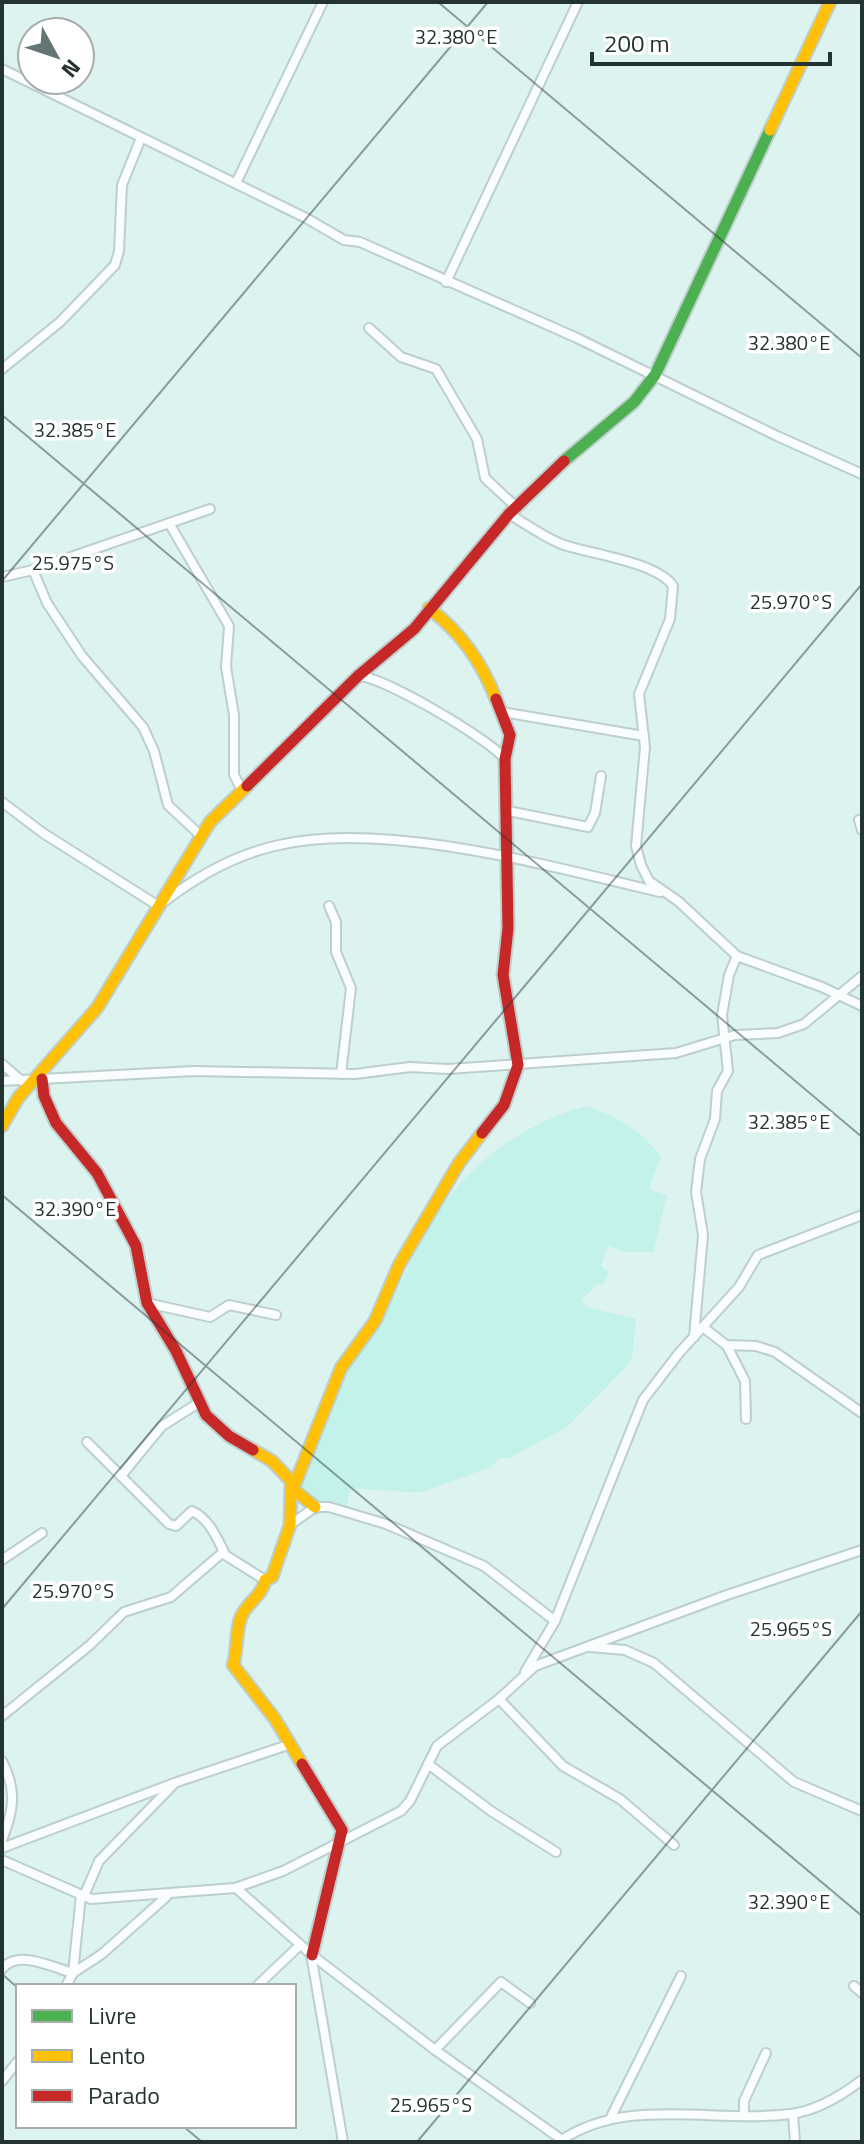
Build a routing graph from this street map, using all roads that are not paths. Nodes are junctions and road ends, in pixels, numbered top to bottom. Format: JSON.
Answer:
{"nodes":[{"id":1,"x":323,"y":2,"type":"edge"},
{"id":2,"x":578,"y":2,"type":"edge"},
{"id":3,"x":830,"y":2,"type":"edge"},
{"id":4,"x":2,"y":69,"type":"edge"},
{"id":5,"x":141,"y":138,"type":"junction"},
{"id":6,"x":236,"y":183,"type":"junction"},
{"id":7,"x":446,"y":282,"type":"junction"},
{"id":8,"x":369,"y":328,"type":"dead end"},
{"id":9,"x":2,"y":369,"type":"edge"},
{"id":10,"x":655,"y":375,"type":"junction"},
{"id":11,"x":862,"y":474,"type":"edge"},
{"id":12,"x":210,"y":509,"type":"dead end"},
{"id":13,"x":513,"y":511,"type":"junction"},
{"id":14,"x":169,"y":523,"type":"junction"},
{"id":15,"x":33,"y":570,"type":"junction"},
{"id":16,"x":2,"y":577,"type":"edge"},
{"id":17,"x":429,"y":608,"type":"junction"},
{"id":18,"x":358,"y":676,"type":"junction"},
{"id":19,"x":502,"y":712,"type":"junction"},
{"id":20,"x":644,"y":736,"type":"junction"},
{"id":21,"x":505,"y":759,"type":"junction"},
{"id":22,"x":601,"y":776,"type":"dead end"},
{"id":23,"x":242,"y":790,"type":"junction"},
{"id":24,"x":2,"y":802,"type":"edge"},
{"id":25,"x":508,"y":811,"type":"junction"},
{"id":26,"x":859,"y":820,"type":"dead end"},
{"id":27,"x":862,"y":830,"type":"edge"},
{"id":28,"x":201,"y":836,"type":"junction"},
{"id":29,"x":507,"y":860,"type":"junction"},
{"id":30,"x":665,"y":893,"type":"junction"},
{"id":31,"x":162,"y":904,"type":"junction"},
{"id":32,"x":329,"y":906,"type":"dead end"},
{"id":33,"x":737,"y":956,"type":"junction"},
{"id":34,"x":862,"y":976,"type":"edge"},
{"id":35,"x":838,"y":997,"type":"junction"},
{"id":36,"x":862,"y":1006,"type":"edge"},
{"id":37,"x":724,"y":1038,"type":"junction"},
{"id":38,"x":2,"y":1064,"type":"edge"},
{"id":39,"x":518,"y":1065,"type":"junction"},
{"id":40,"x":341,"y":1074,"type":"junction"},
{"id":41,"x":33,"y":1080,"type":"junction"},
{"id":42,"x":2,"y":1081,"type":"edge"},
{"id":43,"x":2,"y":1126,"type":"edge"},
{"id":44,"x":862,"y":1215,"type":"edge"},
{"id":45,"x":147,"y":1303,"type":"junction"},
{"id":46,"x":276,"y":1315,"type":"dead end"},
{"id":47,"x":703,"y":1327,"type":"junction"},
{"id":48,"x":694,"y":1337,"type":"junction"},
{"id":49,"x":726,"y":1345,"type":"junction"},
{"id":50,"x":200,"y":1402,"type":"junction"},
{"id":51,"x":862,"y":1413,"type":"edge"},
{"id":52,"x":746,"y":1419,"type":"dead end"},
{"id":53,"x":87,"y":1442,"type":"dead end"},
{"id":54,"x":121,"y":1476,"type":"junction"},
{"id":55,"x":293,"y":1489,"type":"junction"},
{"id":56,"x":315,"y":1507,"type":"junction"},
{"id":57,"x":290,"y":1525,"type":"junction"},
{"id":58,"x":42,"y":1533,"type":"dead end"},
{"id":59,"x":862,"y":1550,"type":"edge"},
{"id":60,"x":224,"y":1552,"type":"junction"},
{"id":61,"x":2,"y":1560,"type":"edge"},
{"id":62,"x":265,"y":1580,"type":"junction"},
{"id":63,"x":555,"y":1621,"type":"junction"},
{"id":64,"x":585,"y":1646,"type":"junction"},
{"id":65,"x":525,"y":1672,"type":"junction"},
{"id":66,"x":499,"y":1699,"type":"junction"},
{"id":67,"x":2,"y":1716,"type":"edge"},
{"id":68,"x":291,"y":1744,"type":"junction"},
{"id":69,"x":2,"y":1761,"type":"edge"},
{"id":70,"x":428,"y":1764,"type":"junction"},
{"id":71,"x":177,"y":1782,"type":"junction"},
{"id":72,"x":862,"y":1811,"type":"edge"},
{"id":73,"x":2,"y":1840,"type":"edge"},
{"id":74,"x":342,"y":1841,"type":"junction"},
{"id":75,"x":674,"y":1845,"type":"dead end"},
{"id":76,"x":2,"y":1848,"type":"edge"},
{"id":77,"x":556,"y":1852,"type":"dead end"},
{"id":78,"x":2,"y":1860,"type":"edge"},
{"id":79,"x":235,"y":1888,"type":"junction"},
{"id":80,"x":82,"y":1896,"type":"junction"},
{"id":81,"x":167,"y":1896,"type":"junction"},
{"id":82,"x":300,"y":1945,"type":"junction"},
{"id":83,"x":312,"y":1955,"type":"junction"},
{"id":84,"x":2,"y":1969,"type":"edge"},
{"id":85,"x":73,"y":1973,"type":"junction"},
{"id":86,"x":681,"y":1976,"type":"dead end"},
{"id":87,"x":67,"y":1984,"type":"edge"},
{"id":88,"x":259,"y":1984,"type":"edge"},
{"id":89,"x":854,"y":1986,"type":"dead end"},
{"id":90,"x":862,"y":1993,"type":"edge"},
{"id":91,"x":530,"y":2003,"type":"dead end"},
{"id":92,"x":435,"y":2050,"type":"junction"},
{"id":93,"x":766,"y":2053,"type":"dead end"},
{"id":94,"x":16,"y":2064,"type":"edge"},
{"id":95,"x":862,"y":2080,"type":"edge"},
{"id":96,"x":2,"y":2081,"type":"edge"},
{"id":97,"x":793,"y":2114,"type":"junction"},
{"id":98,"x":744,"y":2115,"type":"junction"},
{"id":99,"x":611,"y":2117,"type":"junction"},
{"id":100,"x":562,"y":2141,"type":"edge"},
{"id":101,"x":343,"y":2142,"type":"edge"},
{"id":102,"x":795,"y":2142,"type":"edge"}],
"edges":[{"from":1,"to":6,"type":"street"},
{"from":2,"to":7,"type":"street"},
{"from":3,"to":10,"type":"street"},
{"from":4,"to":5,"type":"street"},
{"from":5,"to":6,"type":"street"},
{"from":5,"to":9,"type":"street"},
{"from":6,"to":7,"type":"street"},
{"from":7,"to":10,"type":"street"},
{"from":8,"to":13,"type":"street"},
{"from":10,"to":11,"type":"street"},
{"from":10,"to":13,"type":"street"},
{"from":12,"to":14,"type":"street"},
{"from":13,"to":17,"type":"street"},
{"from":13,"to":20,"type":"street"},
{"from":14,"to":15,"type":"street"},
{"from":14,"to":23,"type":"street"},
{"from":15,"to":16,"type":"street"},
{"from":15,"to":28,"type":"street"},
{"from":17,"to":18,"type":"street"},
{"from":17,"to":19,"type":"street"},
{"from":18,"to":21,"type":"street"},
{"from":18,"to":23,"type":"street"},
{"from":19,"to":20,"type":"street"},
{"from":19,"to":21,"type":"street"},
{"from":20,"to":30,"type":"street"},
{"from":21,"to":25,"type":"street"},
{"from":22,"to":25,"type":"street"},
{"from":23,"to":28,"type":"street"},
{"from":24,"to":31,"type":"street"},
{"from":25,"to":29,"type":"street"},
{"from":26,"to":27,"type":"street"},
{"from":28,"to":31,"type":"street"},
{"from":29,"to":30,"type":"street"},
{"from":29,"to":31,"type":"street"},
{"from":29,"to":39,"type":"street"},
{"from":30,"to":33,"type":"street"},
{"from":31,"to":41,"type":"street"},
{"from":32,"to":40,"type":"street"},
{"from":33,"to":35,"type":"street"},
{"from":33,"to":37,"type":"street"},
{"from":34,"to":35,"type":"street"},
{"from":35,"to":36,"type":"street"},
{"from":35,"to":37,"type":"street"},
{"from":37,"to":39,"type":"street"},
{"from":37,"to":48,"type":"street"},
{"from":38,"to":41,"type":"street"},
{"from":39,"to":40,"type":"street"},
{"from":39,"to":55,"type":"street"},
{"from":40,"to":41,"type":"street"},
{"from":41,"to":42,"type":"street"},
{"from":41,"to":43,"type":"street"},
{"from":41,"to":45,"type":"street"},
{"from":44,"to":47,"type":"street"},
{"from":45,"to":46,"type":"street"},
{"from":45,"to":50,"type":"street"},
{"from":47,"to":48,"type":"street"},
{"from":47,"to":49,"type":"street"},
{"from":48,"to":63,"type":"street"},
{"from":49,"to":51,"type":"street"},
{"from":49,"to":52,"type":"street"},
{"from":50,"to":54,"type":"street"},
{"from":50,"to":55,"type":"street"},
{"from":53,"to":54,"type":"street"},
{"from":54,"to":60,"type":"street"},
{"from":55,"to":56,"type":"street"},
{"from":55,"to":57,"type":"street"},
{"from":56,"to":57,"type":"street"},
{"from":56,"to":63,"type":"street"},
{"from":57,"to":62,"type":"street"},
{"from":58,"to":61,"type":"street"},
{"from":59,"to":64,"type":"street"},
{"from":60,"to":62,"type":"street"},
{"from":60,"to":67,"type":"street"},
{"from":62,"to":68,"type":"street"},
{"from":63,"to":65,"type":"street"},
{"from":64,"to":65,"type":"street"},
{"from":64,"to":72,"type":"street"},
{"from":65,"to":66,"type":"street"},
{"from":66,"to":70,"type":"street"},
{"from":66,"to":75,"type":"street"},
{"from":68,"to":71,"type":"street"},
{"from":68,"to":74,"type":"street"},
{"from":69,"to":73,"type":"street"},
{"from":70,"to":74,"type":"street"},
{"from":70,"to":77,"type":"street"},
{"from":71,"to":76,"type":"street"},
{"from":71,"to":80,"type":"street"},
{"from":74,"to":79,"type":"street"},
{"from":74,"to":83,"type":"street"},
{"from":78,"to":80,"type":"street"},
{"from":79,"to":81,"type":"street"},
{"from":79,"to":82,"type":"street"},
{"from":79,"to":83,"type":"street"},
{"from":80,"to":81,"type":"street"},
{"from":80,"to":85,"type":"street"},
{"from":81,"to":85,"type":"street"},
{"from":82,"to":83,"type":"street"},
{"from":82,"to":88,"type":"street"},
{"from":83,"to":92,"type":"street"},
{"from":83,"to":101,"type":"street"},
{"from":84,"to":85,"type":"street"},
{"from":85,"to":87,"type":"street"},
{"from":86,"to":99,"type":"street"},
{"from":89,"to":90,"type":"street"},
{"from":91,"to":92,"type":"street"},
{"from":92,"to":100,"type":"street"},
{"from":93,"to":98,"type":"street"},
{"from":94,"to":96,"type":"street"},
{"from":95,"to":97,"type":"street"},
{"from":97,"to":98,"type":"street"},
{"from":97,"to":102,"type":"street"},
{"from":98,"to":99,"type":"street"},
{"from":99,"to":100,"type":"street"}]}
